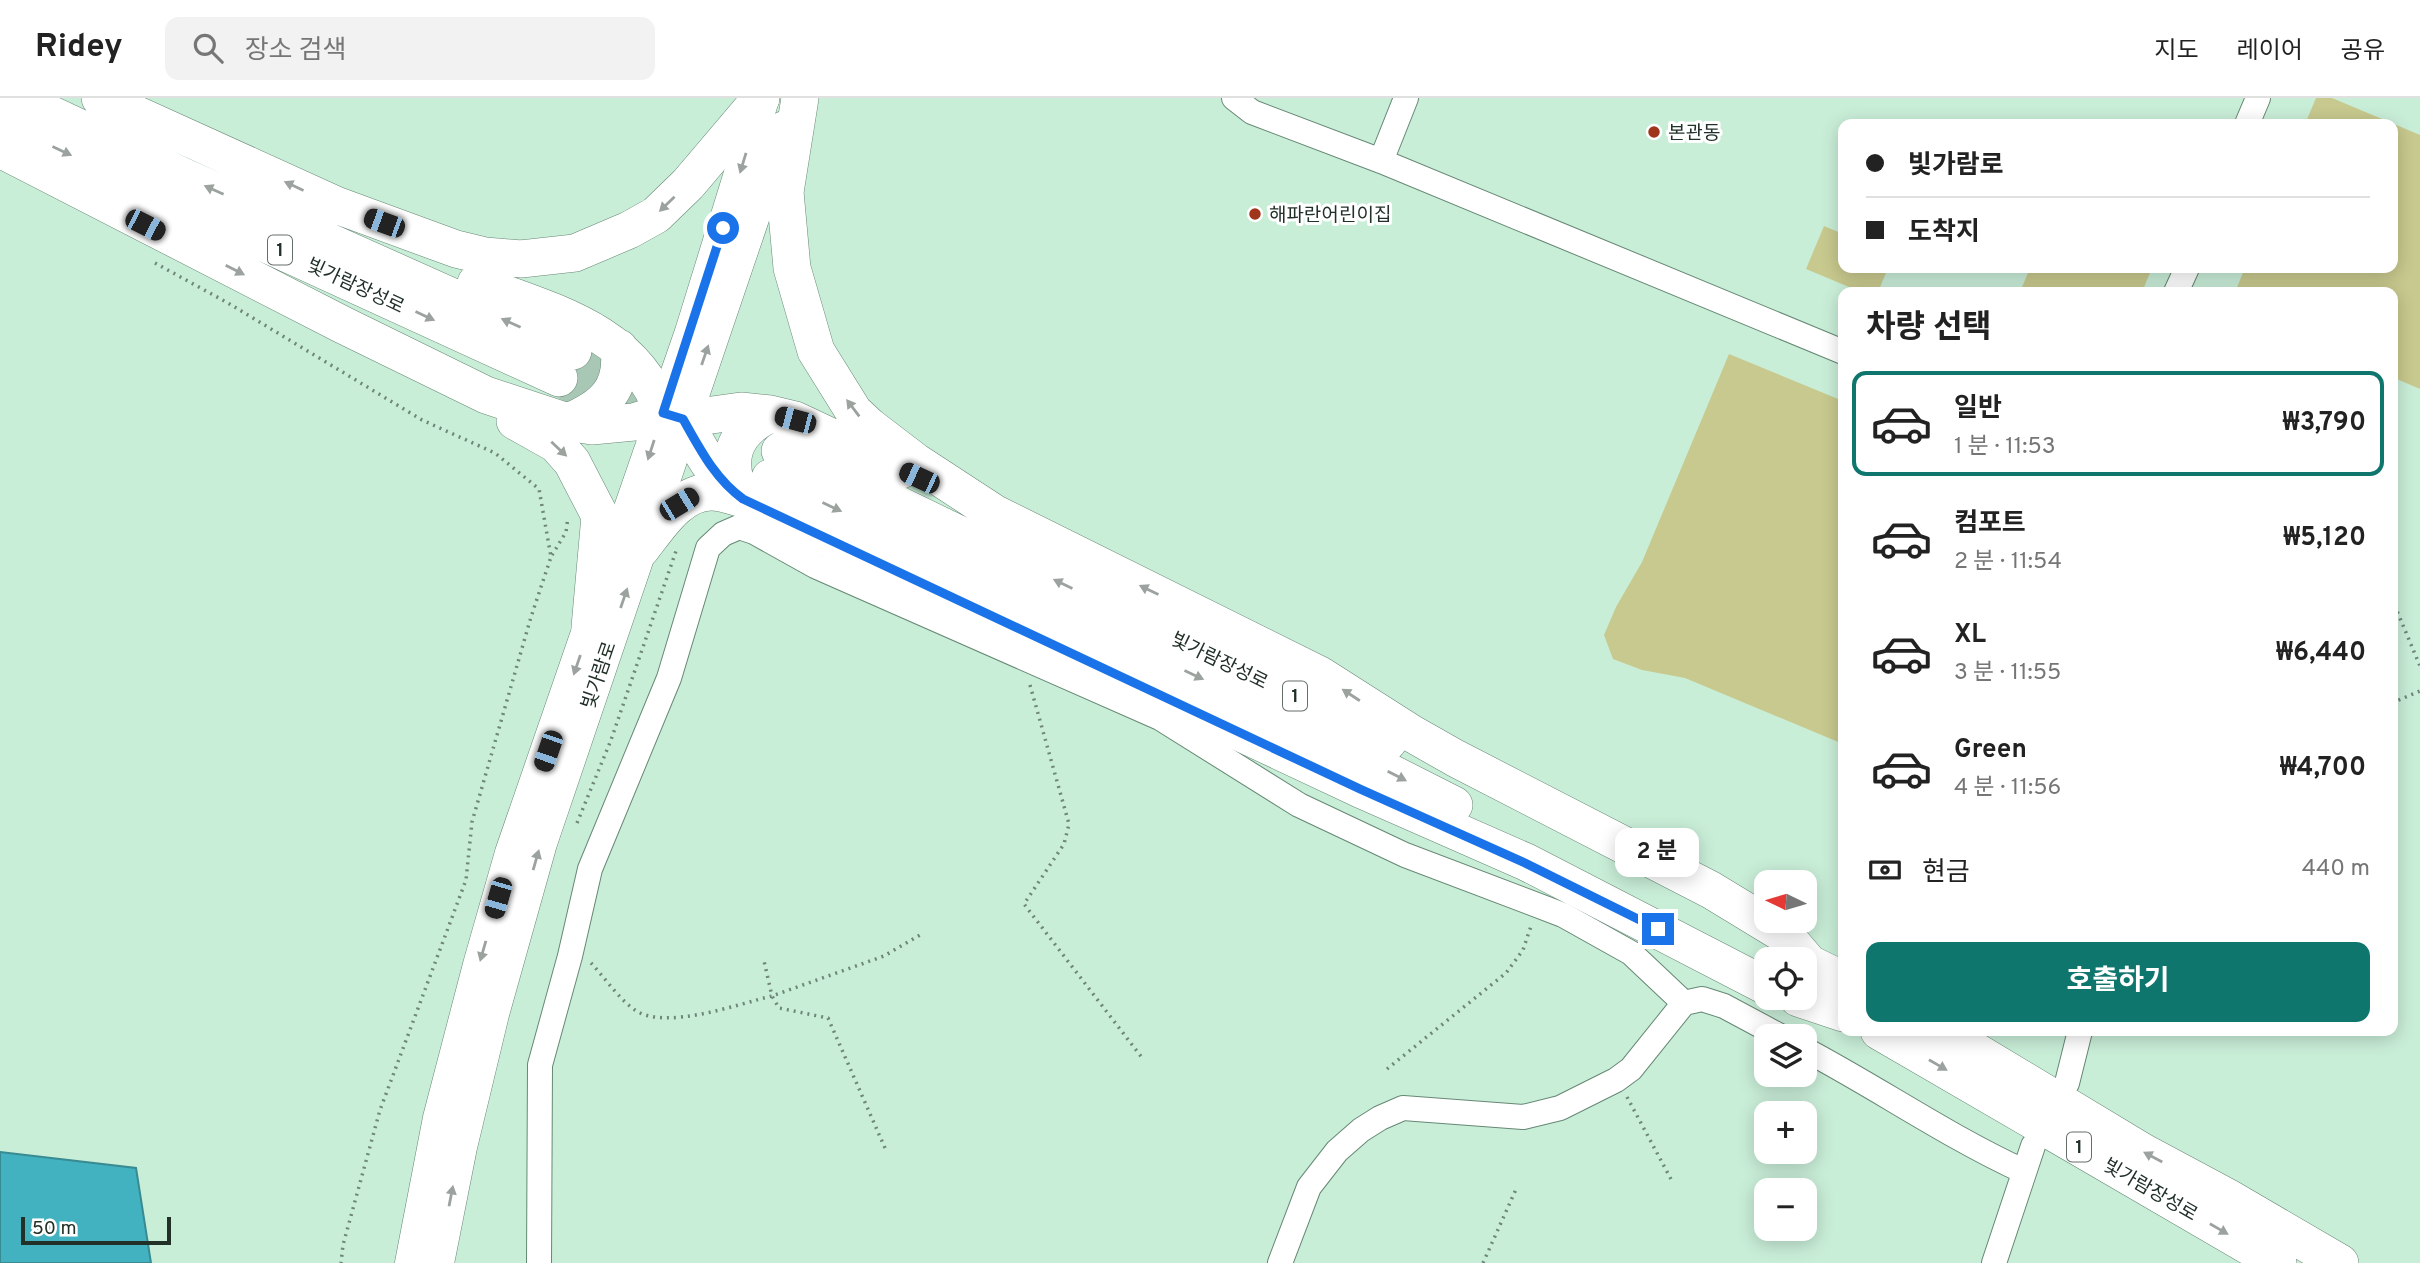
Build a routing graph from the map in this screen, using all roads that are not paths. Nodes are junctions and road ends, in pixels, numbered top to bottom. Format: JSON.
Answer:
{"nodes":[{"id":1,"x":16,"y":98,"type":"edge"},
{"id":2,"x":100,"y":98,"type":"edge"},
{"id":3,"x":762,"y":98,"type":"edge"},
{"id":4,"x":794,"y":98,"type":"edge"},
{"id":5,"x":800,"y":98,"type":"edge"},
{"id":6,"x":1234,"y":98,"type":"edge"},
{"id":7,"x":1406,"y":98,"type":"edge"},
{"id":8,"x":2258,"y":98,"type":"edge"},
{"id":9,"x":2249,"y":119,"type":"edge"},
{"id":10,"x":0,"y":122,"type":"edge"},
{"id":11,"x":0,"y":149,"type":"edge"},
{"id":12,"x":1381,"y":161,"type":"junction"},
{"id":13,"x":336,"y":205,"type":"junction"},
{"id":14,"x":619,"y":348,"type":"junction"},
{"id":15,"x":1838,"y":350,"type":"edge"},
{"id":16,"x":486,"y":395,"type":"junction"},
{"id":17,"x":770,"y":414,"type":"junction"},
{"id":18,"x":673,"y":416,"type":"junction"},
{"id":19,"x":568,"y":422,"type":"junction"},
{"id":20,"x":765,"y":476,"type":"junction"},
{"id":21,"x":994,"y":513,"type":"junction"},
{"id":22,"x":640,"y":549,"type":"junction"},
{"id":23,"x":590,"y":627,"type":"junction"},
{"id":24,"x":1770,"y":947,"type":"edge"},
{"id":25,"x":1792,"y":947,"type":"edge"},
{"id":26,"x":1754,"y":961,"type":"edge"},
{"id":27,"x":1817,"y":972,"type":"edge"},
{"id":28,"x":1838,"y":978,"type":"edge"},
{"id":29,"x":1754,"y":980,"type":"edge"},
{"id":30,"x":1817,"y":982,"type":"edge"},
{"id":31,"x":1684,"y":1003,"type":"junction"},
{"id":32,"x":1817,"y":1004,"type":"edge"},
{"id":33,"x":1838,"y":1006,"type":"edge"},
{"id":34,"x":1838,"y":1010,"type":"edge"},
{"id":35,"x":1758,"y":1024,"type":"edge"},
{"id":36,"x":1888,"y":1036,"type":"edge"},
{"id":37,"x":1950,"y":1036,"type":"edge"},
{"id":38,"x":2079,"y":1036,"type":"edge"},
{"id":39,"x":1817,"y":1056,"type":"edge"},
{"id":40,"x":2067,"y":1083,"type":"dead end"},
{"id":41,"x":2033,"y":1146,"type":"dead end"},
{"id":42,"x":2023,"y":1171,"type":"junction"},
{"id":43,"x":411,"y":1263,"type":"edge"},
{"id":44,"x":438,"y":1263,"type":"edge"},
{"id":45,"x":539,"y":1263,"type":"edge"},
{"id":46,"x":1280,"y":1263,"type":"edge"},
{"id":47,"x":1994,"y":1263,"type":"edge"},
{"id":48,"x":2278,"y":1263,"type":"edge"},
{"id":49,"x":2340,"y":1263,"type":"edge"}],
"edges":[{"from":10,"to":1,"type":"highway","name":"빛가람장성로","number":"1","one_way":true},
{"from":13,"to":2,"type":"highway","one_way":true},
{"from":3,"to":13,"type":"highway","one_way":true},
{"from":3,"to":18,"type":"main road","name":"빛가람로","one_way":true},
{"from":18,"to":4,"type":"main road","name":"빛가람로","one_way":true},
{"from":21,"to":5,"type":"highway","one_way":true},
{"from":6,"to":12,"type":"street"},
{"from":7,"to":12,"type":"street"},
{"from":8,"to":9,"type":"street"},
{"from":11,"to":16,"type":"highway","one_way":true},
{"from":12,"to":15,"type":"street"},
{"from":13,"to":14,"type":"highway"},
{"from":14,"to":18,"type":"highway"},
{"from":14,"to":19,"type":"highway"},
{"from":16,"to":19,"type":"highway"},
{"from":16,"to":23,"type":"highway","one_way":true},
{"from":17,"to":18,"type":"highway"},
{"from":17,"to":20,"type":"highway"},
{"from":17,"to":21,"type":"highway"},
{"from":18,"to":19,"type":"highway"},
{"from":18,"to":20,"type":"highway"},
{"from":18,"to":22,"type":"main road","name":"빛가람로"},
{"from":18,"to":23,"type":"main road","name":"빛가람로","one_way":true},
{"from":20,"to":22,"type":"highway"},
{"from":24,"to":20,"type":"highway","name":"빛가람장성로","number":"1","one_way":true},
{"from":20,"to":26,"type":"highway","name":"빛가람장성로","number":"1","one_way":true},
{"from":20,"to":29,"type":"highway"},
{"from":25,"to":21,"type":"highway","one_way":true},
{"from":44,"to":22,"type":"main road","name":"빛가람로","one_way":true},
{"from":23,"to":43,"type":"main road","name":"빛가람로","one_way":true},
{"from":27,"to":28,"type":"highway","name":"빛가람장성로","number":"1"},
{"from":30,"to":33,"type":"highway","name":"빛가람장성로","number":"1"},
{"from":31,"to":35,"type":"street"},
{"from":31,"to":45,"type":"street"},
{"from":31,"to":46,"type":"street"},
{"from":32,"to":34,"type":"highway"},
{"from":36,"to":48,"type":"highway","name":"빛가람장성로","number":"1","one_way":true},
{"from":49,"to":37,"type":"highway","name":"빛가람장성로","number":"1","one_way":true},
{"from":38,"to":40,"type":"street"},
{"from":39,"to":42,"type":"street"},
{"from":41,"to":42,"type":"street"},
{"from":42,"to":47,"type":"street"}]}
